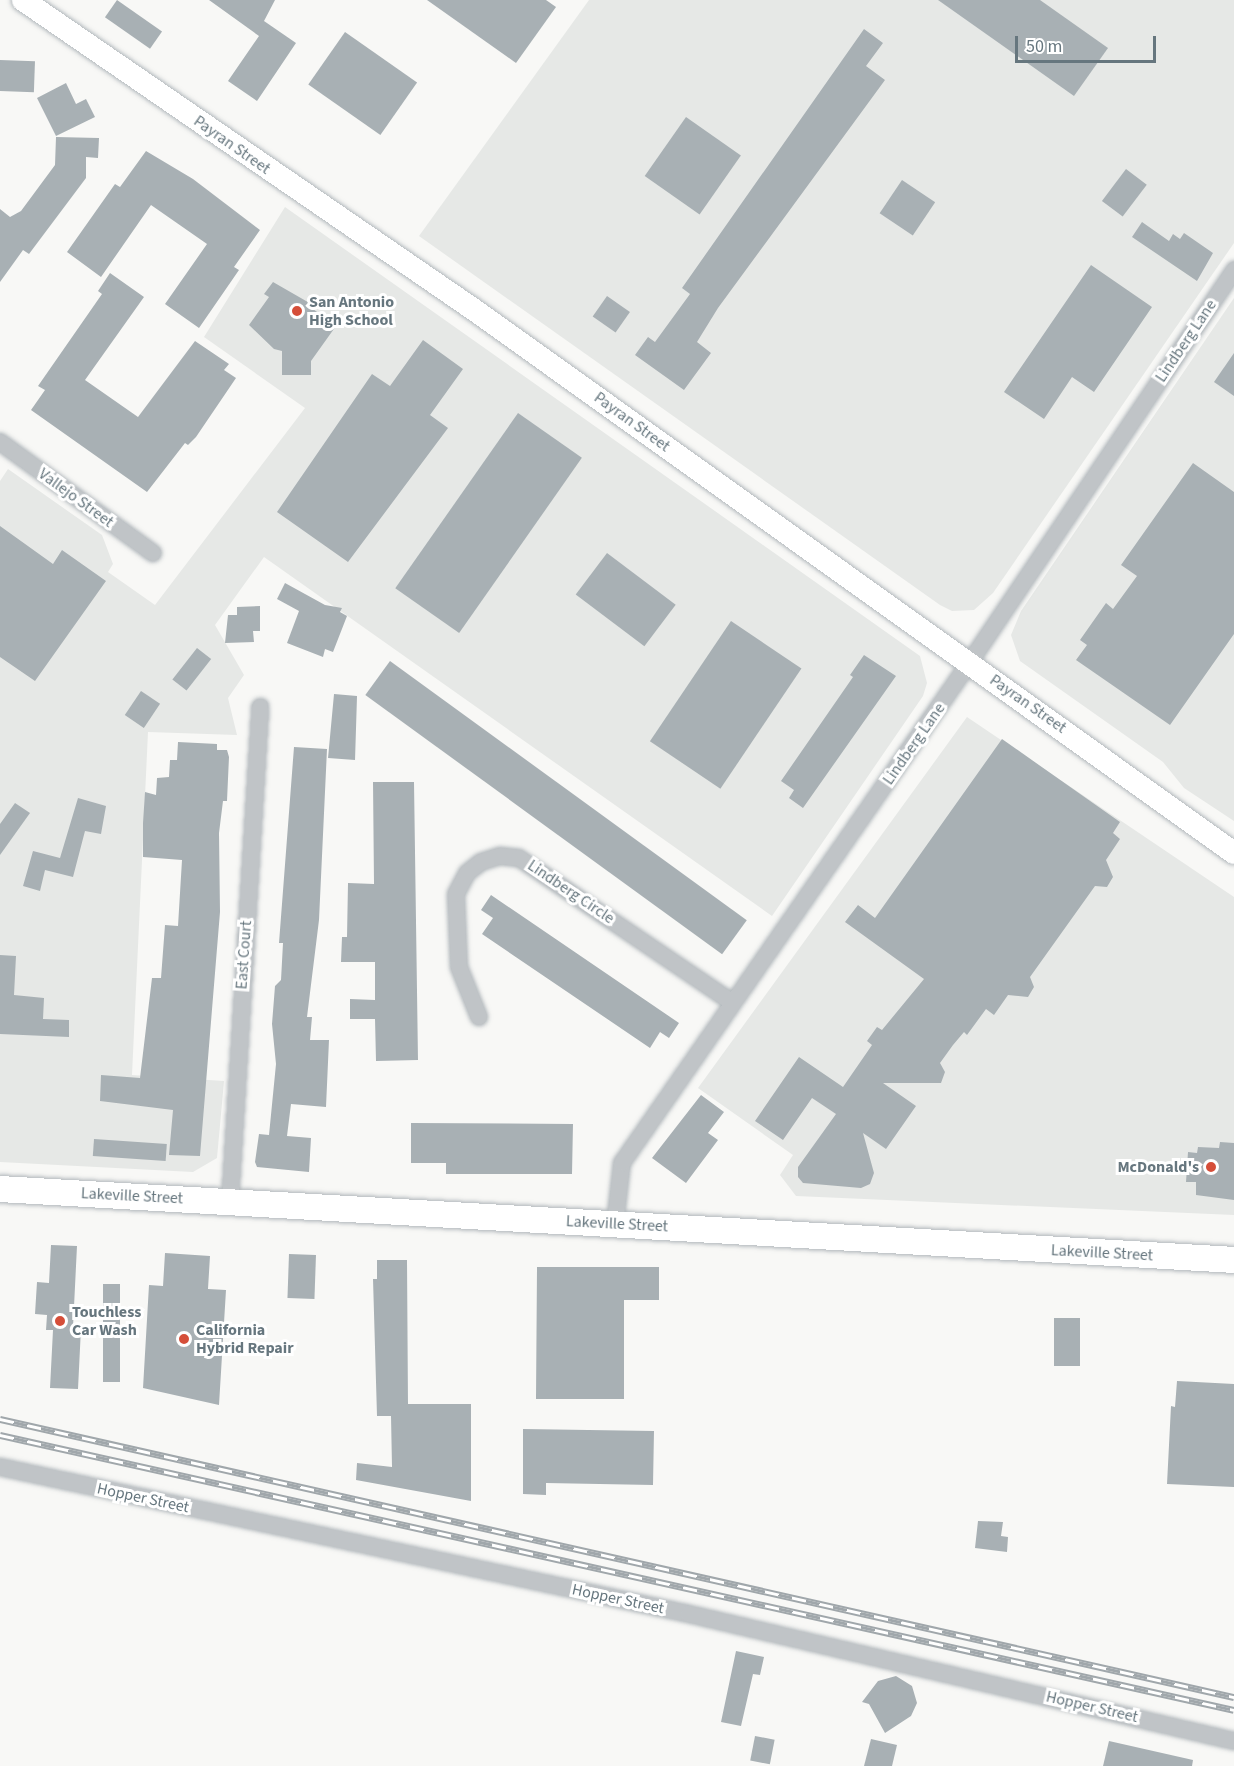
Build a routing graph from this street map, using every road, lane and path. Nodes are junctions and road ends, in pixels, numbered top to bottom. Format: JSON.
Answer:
{"nodes":[{"id":1,"x":23,"y":0,"type":"edge"},
{"id":2,"x":1234,"y":270,"type":"edge"},
{"id":3,"x":0,"y":442,"type":"edge"},
{"id":4,"x":153,"y":553,"type":"dead end"},
{"id":5,"x":970,"y":662,"type":"junction"},
{"id":6,"x":260,"y":707,"type":"dead end"},
{"id":7,"x":1234,"y":853,"type":"edge"},
{"id":8,"x":733,"y":1003,"type":"junction"},
{"id":9,"x":479,"y":1017,"type":"dead end"},
{"id":10,"x":0,"y":1189,"type":"edge"},
{"id":11,"x":230,"y":1203,"type":"junction"},
{"id":12,"x":615,"y":1224,"type":"junction"},
{"id":13,"x":1234,"y":1260,"type":"edge"},
{"id":14,"x":0,"y":1467,"type":"edge"},
{"id":15,"x":1234,"y":1741,"type":"edge"}],
"edges":[{"from":1,"to":5,"type":"main road","name":"Payran Street"},
{"from":2,"to":5,"type":"street","name":"Lindberg Lane"},
{"from":3,"to":4,"type":"street","name":"Vallejo Street"},
{"from":5,"to":7,"type":"main road","name":"Payran Street"},
{"from":5,"to":8,"type":"street","name":"Lindberg Lane"},
{"from":6,"to":11,"type":"street","name":"East Court"},
{"from":8,"to":9,"type":"street","name":"Lindberg Circle"},
{"from":8,"to":12,"type":"street","name":"Lindberg Lane"},
{"from":10,"to":11,"type":"main road","name":"Lakeville Street"},
{"from":11,"to":12,"type":"main road","name":"Lakeville Street"},
{"from":12,"to":13,"type":"main road","name":"Lakeville Street"},
{"from":14,"to":15,"type":"street","name":"Hopper Street"}]}
